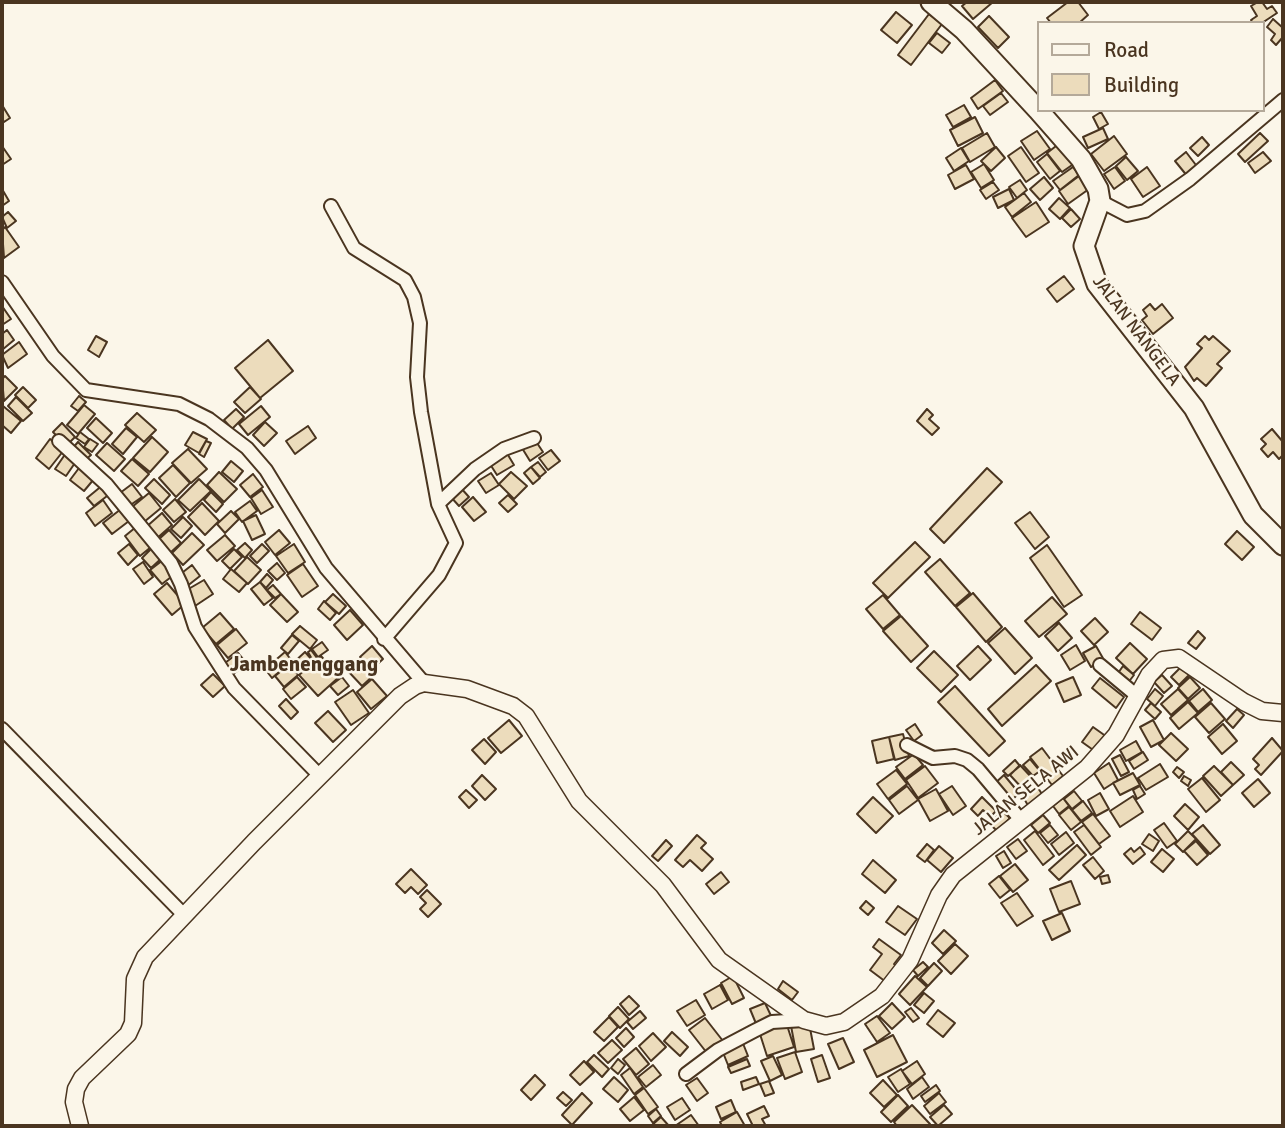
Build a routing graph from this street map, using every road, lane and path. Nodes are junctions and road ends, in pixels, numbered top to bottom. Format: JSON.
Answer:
{"nodes":[{"id":1,"x":930,"y":2,"type":"edge"},
{"id":2,"x":1283,"y":100,"type":"edge"},
{"id":3,"x":1036,"y":108,"type":"edge"},
{"id":4,"x":1040,"y":112,"type":"edge"},
{"id":5,"x":1100,"y":201,"type":"junction"},
{"id":6,"x":331,"y":206,"type":"dead end"},
{"id":7,"x":2,"y":282,"type":"edge"},
{"id":8,"x":534,"y":438,"type":"dead end"},
{"id":9,"x":59,"y":441,"type":"dead end"},
{"id":10,"x":438,"y":504,"type":"junction"},
{"id":11,"x":1283,"y":545,"type":"edge"},
{"id":12,"x":384,"y":639,"type":"junction"},
{"id":13,"x":1100,"y":665,"type":"dead end"},
{"id":14,"x":424,"y":683,"type":"junction"},
{"id":15,"x":1136,"y":695,"type":"junction"},
{"id":16,"x":1283,"y":713,"type":"edge"},
{"id":17,"x":2,"y":729,"type":"edge"},
{"id":18,"x":907,"y":745,"type":"dead end"},
{"id":19,"x":320,"y":776,"type":"junction"},
{"id":20,"x":1020,"y":819,"type":"junction"},
{"id":21,"x":184,"y":915,"type":"junction"},
{"id":22,"x":804,"y":1020,"type":"junction"},
{"id":23,"x":686,"y":1074,"type":"dead end"},
{"id":24,"x":80,"y":1126,"type":"edge"}],
"edges":[{"from":1,"to":3,"type":"main road"},
{"from":2,"to":5,"type":"street"},
{"from":4,"to":5,"type":"main road"},
{"from":5,"to":11,"type":"main road","name":"JALAN NANGELA"},
{"from":6,"to":10,"type":"street"},
{"from":7,"to":12,"type":"street"},
{"from":8,"to":10,"type":"street"},
{"from":9,"to":19,"type":"street"},
{"from":10,"to":12,"type":"street"},
{"from":12,"to":14,"type":"street"},
{"from":13,"to":15,"type":"street"},
{"from":14,"to":19,"type":"street"},
{"from":14,"to":22,"type":"street"},
{"from":15,"to":16,"type":"street","name":"JALAN SELA AWI"},
{"from":15,"to":20,"type":"street","name":"JALAN SELA AWI"},
{"from":17,"to":21,"type":"street"},
{"from":18,"to":20,"type":"street"},
{"from":19,"to":21,"type":"street"},
{"from":20,"to":22,"type":"street","name":"JALAN SELA AWI"},
{"from":21,"to":24,"type":"street"},
{"from":22,"to":23,"type":"street"}]}
